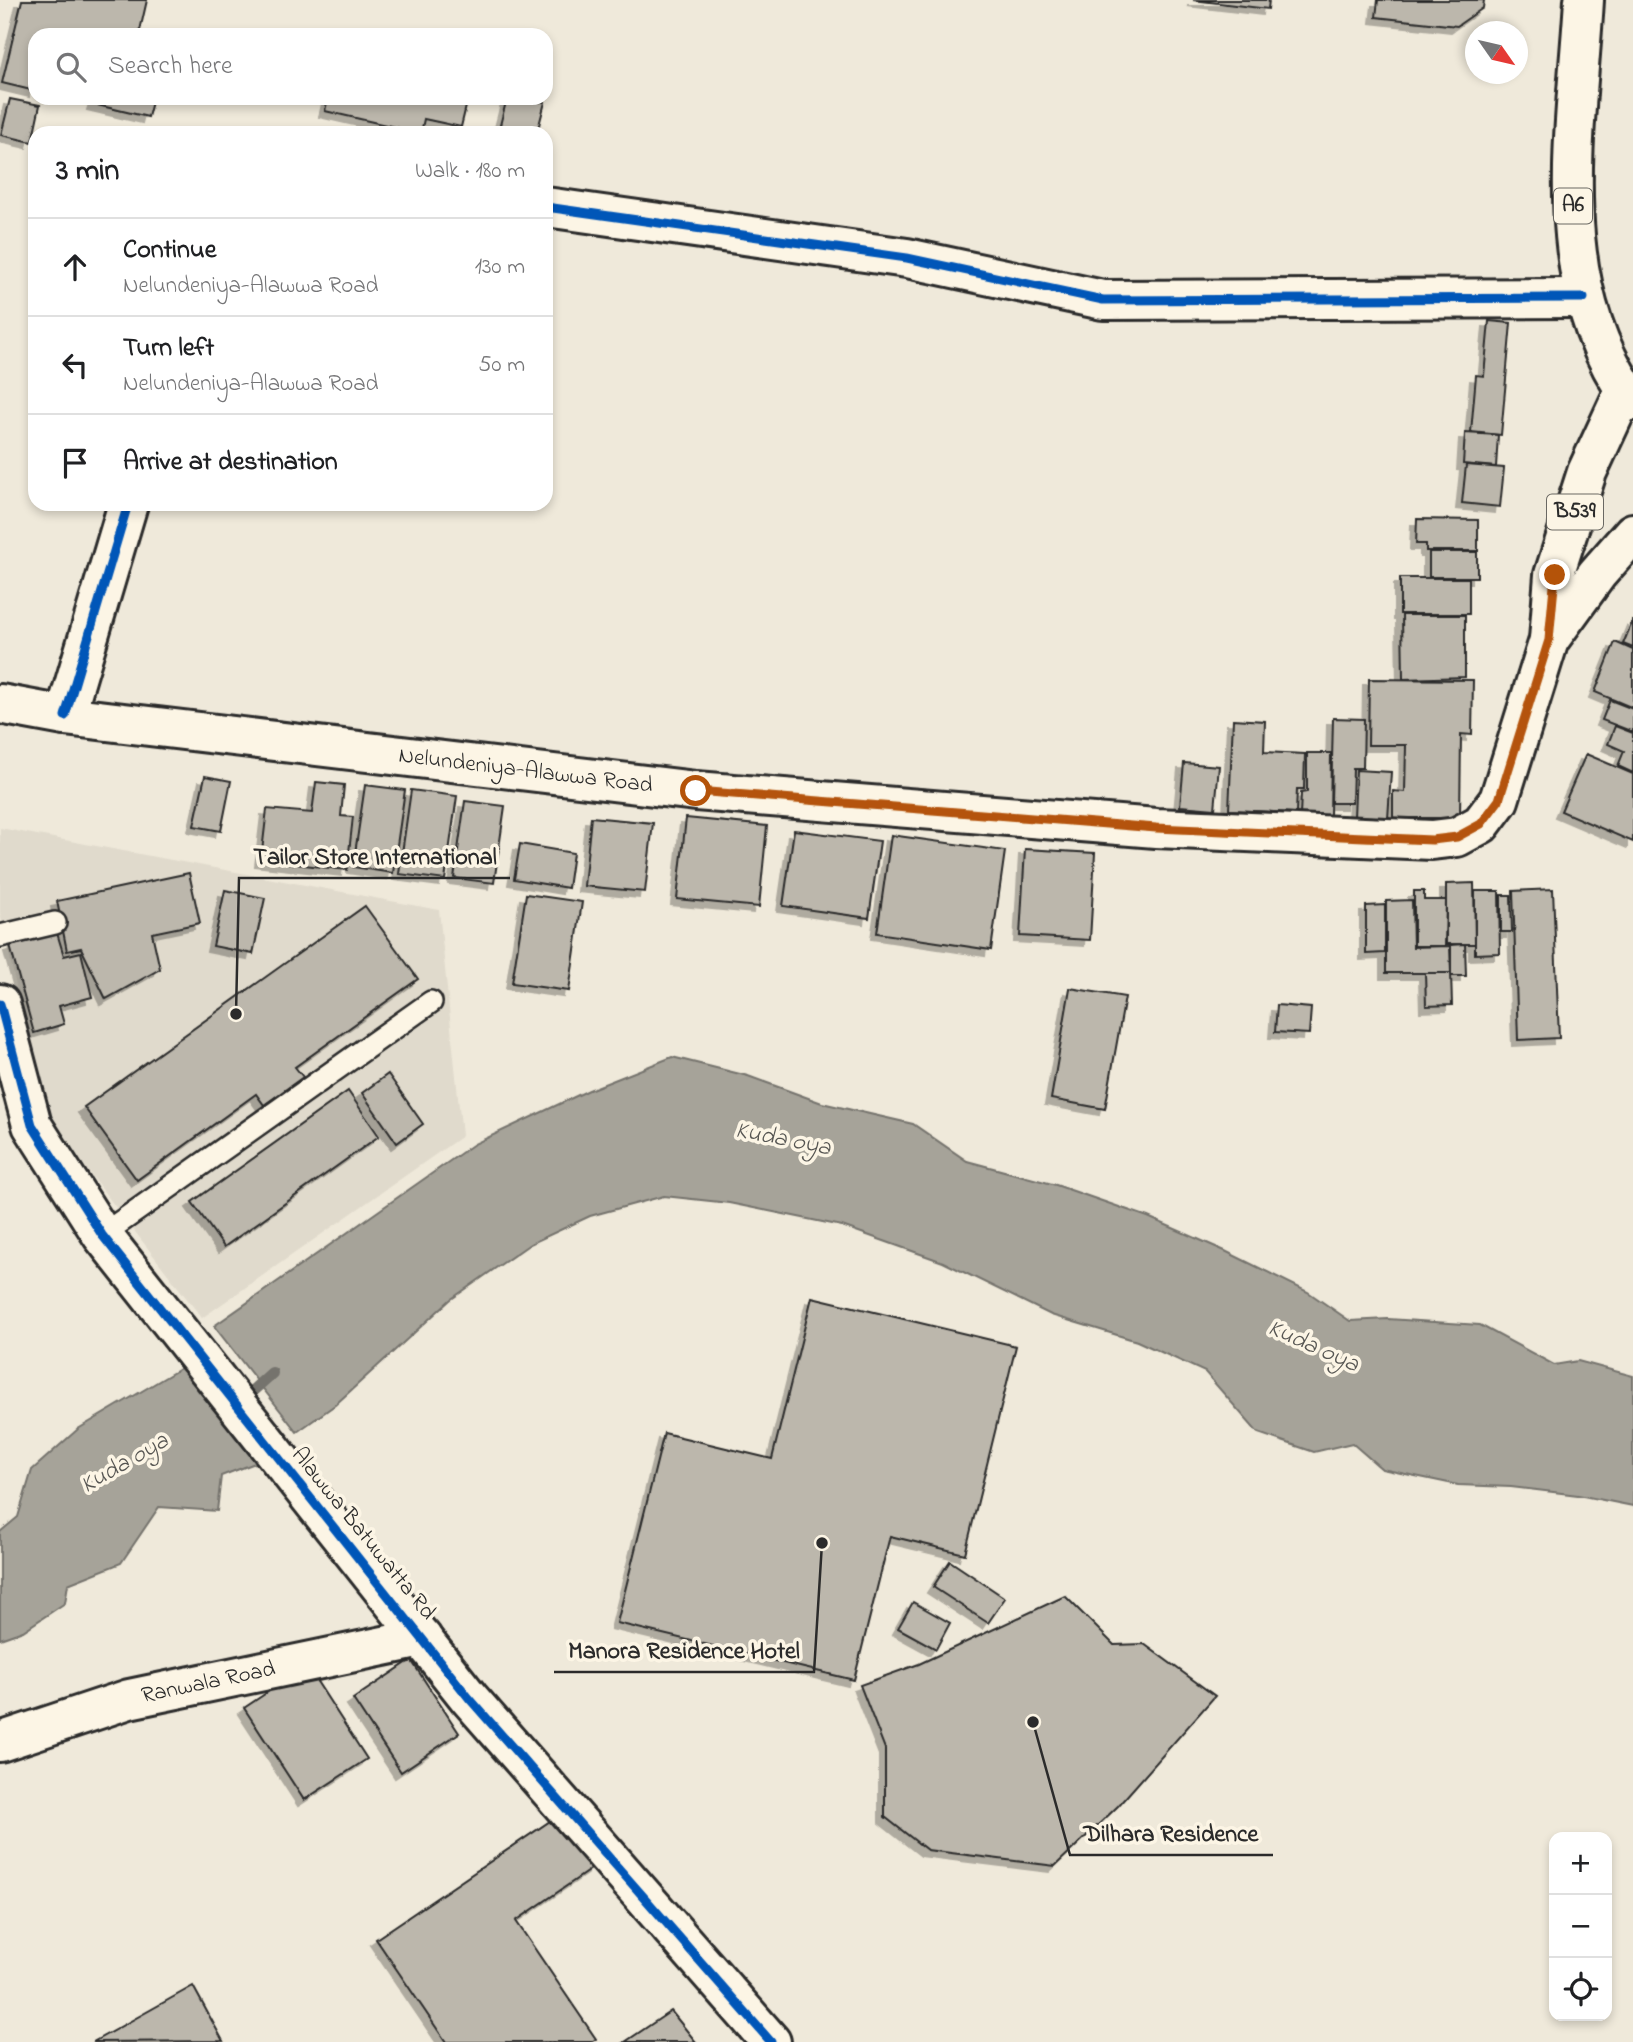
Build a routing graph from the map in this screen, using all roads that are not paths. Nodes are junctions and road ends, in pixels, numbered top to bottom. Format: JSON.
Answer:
{"nodes":[{"id":1,"x":1584,"y":0,"type":"edge"},
{"id":2,"x":553,"y":208,"type":"edge"},
{"id":3,"x":1584,"y":298,"type":"junction"},
{"id":4,"x":1629,"y":395,"type":"edge"},
{"id":5,"x":126,"y":511,"type":"edge"},
{"id":6,"x":1633,"y":533,"type":"edge"},
{"id":7,"x":1549,"y":640,"type":"junction"},
{"id":8,"x":0,"y":704,"type":"edge"},
{"id":9,"x":65,"y":716,"type":"junction"},
{"id":10,"x":55,"y":923,"type":"dead end"},
{"id":11,"x":0,"y":936,"type":"edge"},
{"id":12,"x":431,"y":1003,"type":"dead end"},
{"id":13,"x":0,"y":1004,"type":"edge"},
{"id":14,"x":102,"y":1235,"type":"junction"},
{"id":15,"x":422,"y":1638,"type":"junction"},
{"id":16,"x":0,"y":1742,"type":"edge"},
{"id":17,"x":771,"y":2042,"type":"edge"}],
"edges":[{"from":1,"to":3,"type":"main road","number":"A6"},
{"from":2,"to":3,"type":"main road"},
{"from":3,"to":4,"type":"main road","number":"A6"},
{"from":4,"to":7,"type":"main road","name":"Nelundeniya-Alawwa Road","number":"B539"},
{"from":5,"to":9,"type":"main road"},
{"from":6,"to":7,"type":"main road","name":"Nelundeniya-Alawwa Road","number":"B539"},
{"from":7,"to":9,"type":"main road","name":"Nelundeniya-Alawwa Road","number":"B539"},
{"from":8,"to":9,"type":"main road","name":"Nelundeniya-Alawwa Road","number":"B539"},
{"from":10,"to":11,"type":"lane"},
{"from":12,"to":14,"type":"lane"},
{"from":13,"to":14,"type":"main road","name":"Alawwa Batuwatta Rd"},
{"from":14,"to":15,"type":"main road","name":"Alawwa Batuwatta Rd"},
{"from":15,"to":16,"type":"main road","name":"Ranwala Road"},
{"from":15,"to":17,"type":"main road","name":"Alawwa Batuwatta Rd"}]}
